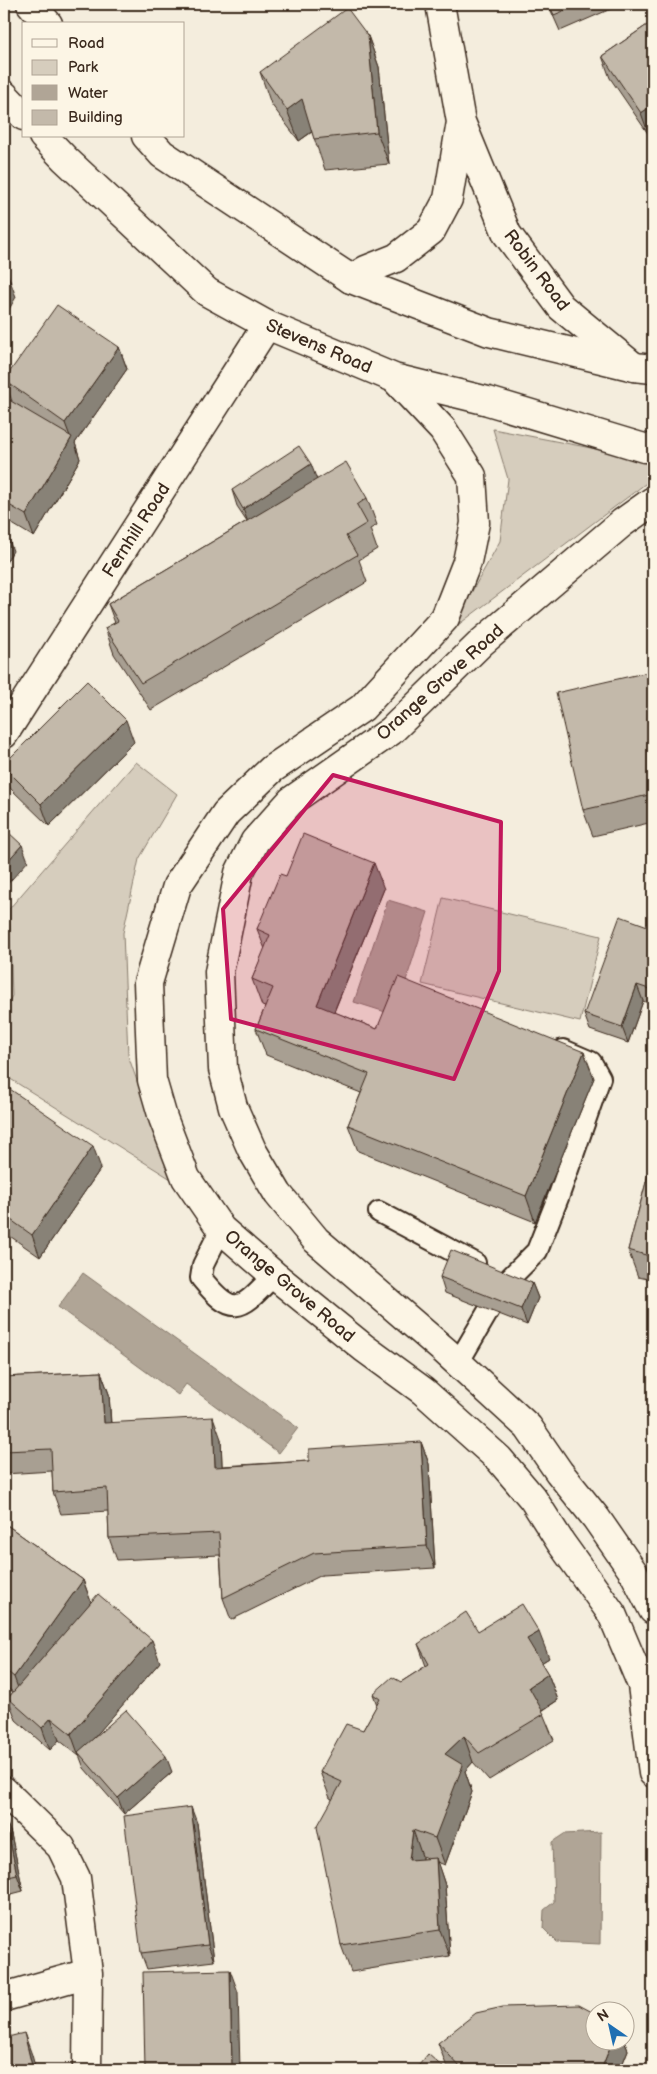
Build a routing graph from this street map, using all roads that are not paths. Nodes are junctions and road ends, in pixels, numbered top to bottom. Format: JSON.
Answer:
{"nodes":[{"id":1,"x":31,"y":4,"type":"edge"},
{"id":2,"x":440,"y":4,"type":"edge"},
{"id":3,"x":46,"y":22,"type":"edge"},
{"id":4,"x":4,"y":95,"type":"edge"},
{"id":5,"x":22,"y":114,"type":"edge"},
{"id":6,"x":460,"y":122,"type":"junction"},
{"id":7,"x":45,"y":138,"type":"edge"},
{"id":8,"x":148,"y":138,"type":"edge"},
{"id":9,"x":351,"y":279,"type":"junction"},
{"id":10,"x":267,"y":325,"type":"junction"},
{"id":11,"x":644,"y":368,"type":"edge"},
{"id":12,"x":394,"y":378,"type":"junction"},
{"id":13,"x":653,"y":448,"type":"edge"},
{"id":14,"x":653,"y":501,"type":"edge"},
{"id":15,"x":4,"y":734,"type":"edge"},
{"id":16,"x":548,"y":1044,"type":"edge"},
{"id":17,"x":379,"y":1212,"type":"dead end"},
{"id":18,"x":221,"y":1229,"type":"junction"},
{"id":19,"x":274,"y":1275,"type":"junction"},
{"id":20,"x":489,"y":1310,"type":"edge"},
{"id":21,"x":458,"y":1363,"type":"junction"},
{"id":22,"x":653,"y":1610,"type":"edge"},
{"id":23,"x":653,"y":1773,"type":"edge"},
{"id":24,"x":4,"y":1791,"type":"edge"},
{"id":25,"x":88,"y":1973,"type":"junction"},
{"id":26,"x":4,"y":1997,"type":"edge"},
{"id":27,"x":87,"y":2070,"type":"edge"}],
"edges":[{"from":1,"to":3,"type":"street"},
{"from":2,"to":6,"type":"street","name":"Robin Road"},
{"from":4,"to":5,"type":"street"},
{"from":6,"to":9,"type":"street","name":"Robin Road"},
{"from":6,"to":11,"type":"street","name":"Robin Road"},
{"from":7,"to":10,"type":"street","name":"Stevens Road"},
{"from":8,"to":9,"type":"street"},
{"from":9,"to":11,"type":"street"},
{"from":10,"to":12,"type":"street","name":"Stevens Road"},
{"from":10,"to":15,"type":"street","name":"Fernhill Road"},
{"from":12,"to":13,"type":"street","name":"Stevens Road"},
{"from":12,"to":18,"type":"street","name":"Orange Grove Road"},
{"from":14,"to":21,"type":"street","name":"Orange Grove Road"},
{"from":16,"to":17,"type":"lane"},
{"from":18,"to":19,"type":"street","name":"Orange Grove Road"},
{"from":18,"to":19,"type":"lane"},
{"from":19,"to":23,"type":"street","name":"Orange Grove Road"},
{"from":20,"to":21,"type":"lane"},
{"from":21,"to":22,"type":"street","name":"Orange Grove Road"},
{"from":24,"to":25,"type":"street"},
{"from":25,"to":26,"type":"street"},
{"from":25,"to":27,"type":"street"}]}
